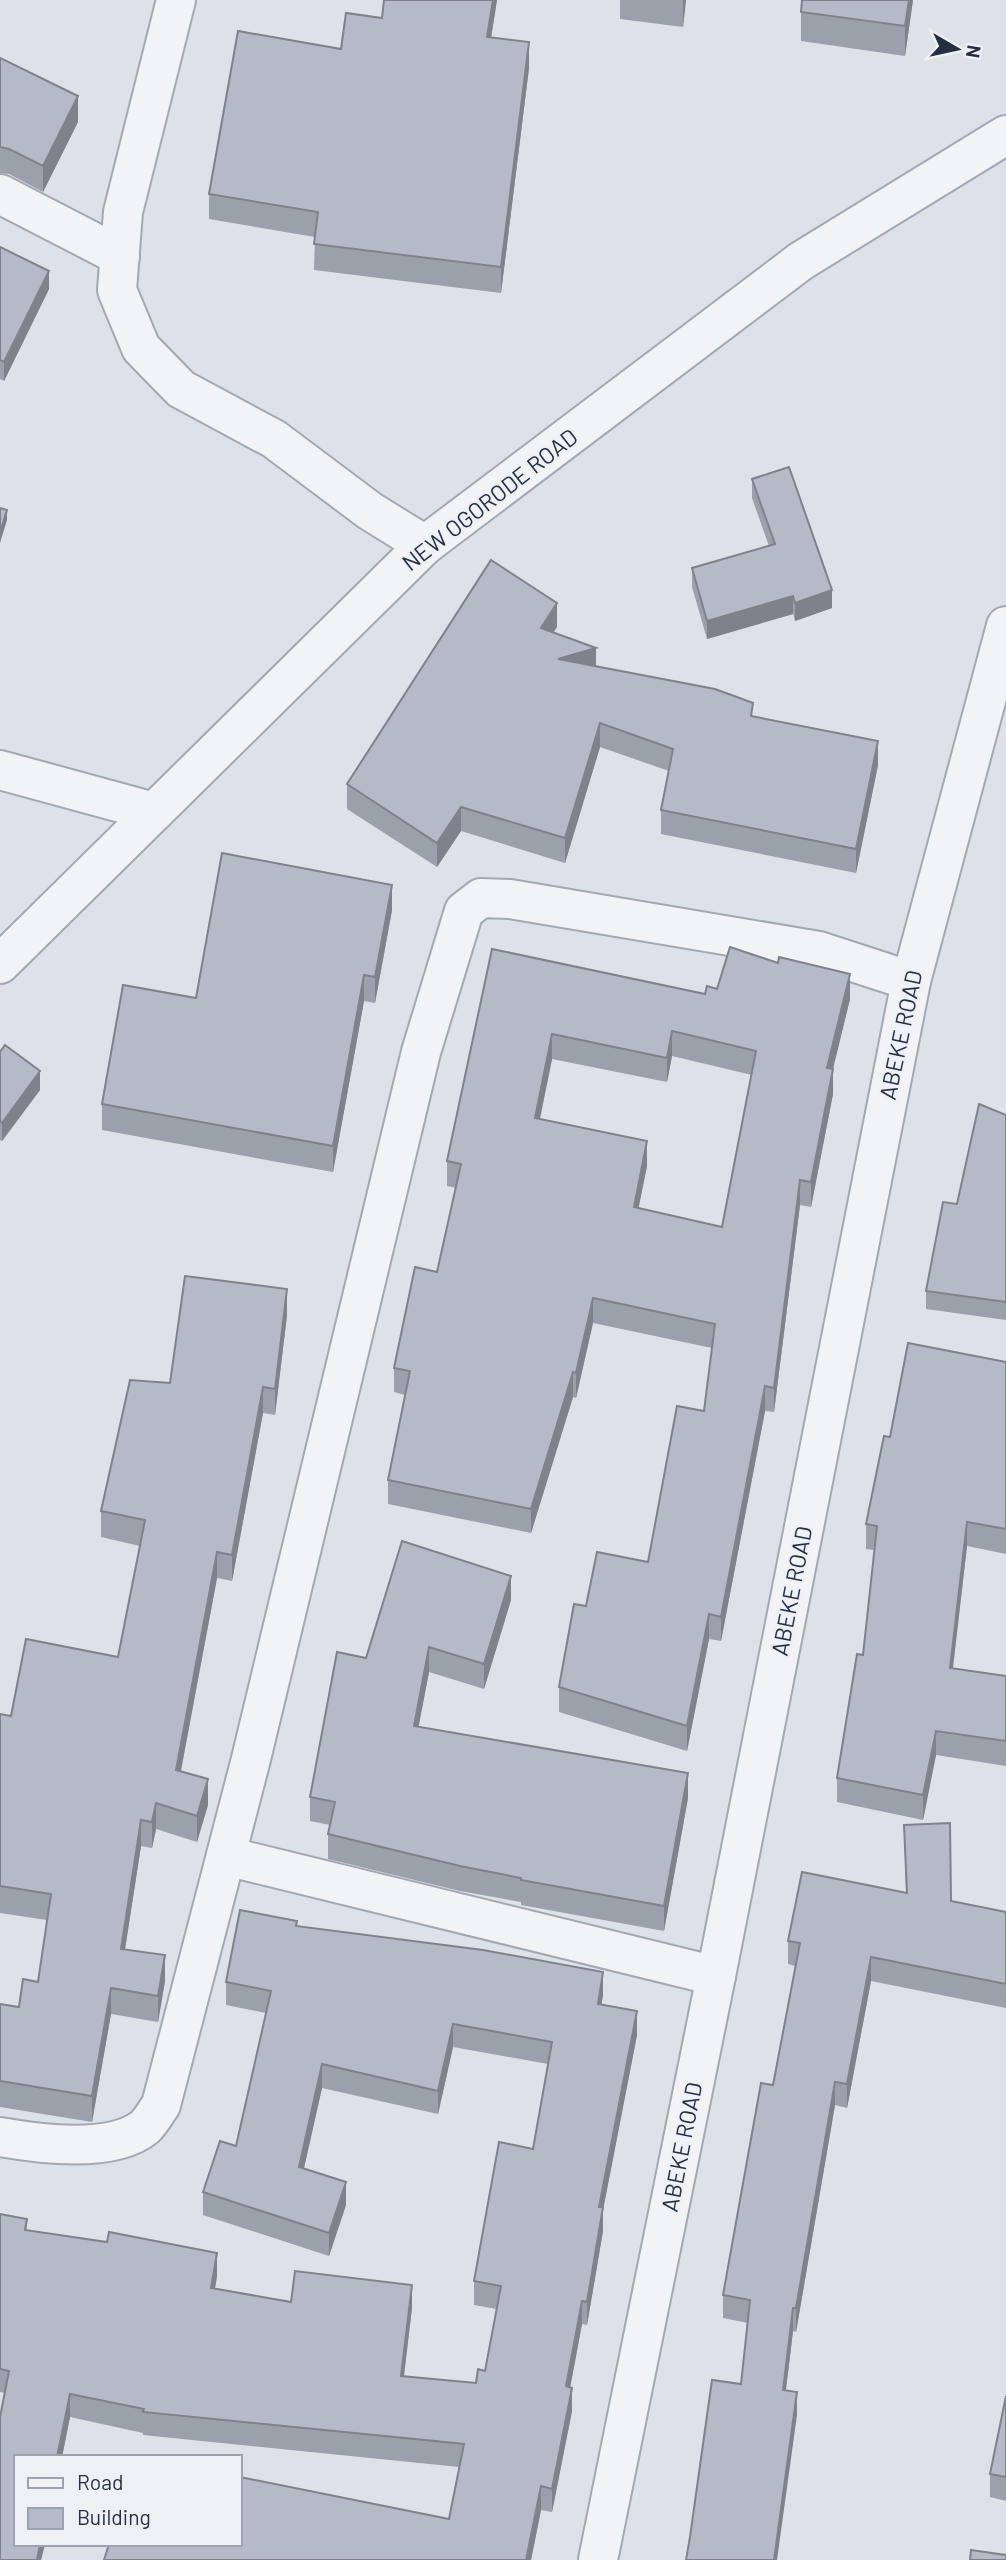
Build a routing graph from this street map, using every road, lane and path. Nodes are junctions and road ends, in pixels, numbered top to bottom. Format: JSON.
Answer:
{"nodes":[{"id":1,"x":176,"y":0,"type":"edge"},
{"id":2,"x":1006,"y":135,"type":"edge"},
{"id":3,"x":0,"y":194,"type":"edge"},
{"id":4,"x":120,"y":256,"type":"junction"},
{"id":5,"x":425,"y":545,"type":"junction"},
{"id":6,"x":1006,"y":626,"type":"edge"},
{"id":7,"x":0,"y":770,"type":"edge"},
{"id":8,"x":154,"y":812,"type":"junction"},
{"id":9,"x":0,"y":964,"type":"edge"},
{"id":10,"x":911,"y":981,"type":"junction"},
{"id":11,"x":226,"y":1856,"type":"junction"},
{"id":12,"x":716,"y":1976,"type":"junction"},
{"id":13,"x":0,"y":2137,"type":"edge"},
{"id":14,"x":598,"y":2560,"type":"edge"}],
"edges":[{"from":1,"to":4,"type":"street"},
{"from":2,"to":5,"type":"street","name":"NEW OGORODE ROAD"},
{"from":3,"to":4,"type":"street"},
{"from":4,"to":5,"type":"street"},
{"from":5,"to":8,"type":"street","name":"NEW OGORODE ROAD"},
{"from":6,"to":10,"type":"street","name":"ABEKE ROAD"},
{"from":7,"to":8,"type":"street"},
{"from":8,"to":9,"type":"street","name":"NEW OGORODE ROAD"},
{"from":10,"to":11,"type":"street"},
{"from":10,"to":12,"type":"street","name":"ABEKE ROAD"},
{"from":11,"to":12,"type":"street"},
{"from":11,"to":13,"type":"street"},
{"from":12,"to":14,"type":"street","name":"ABEKE ROAD"}]}
